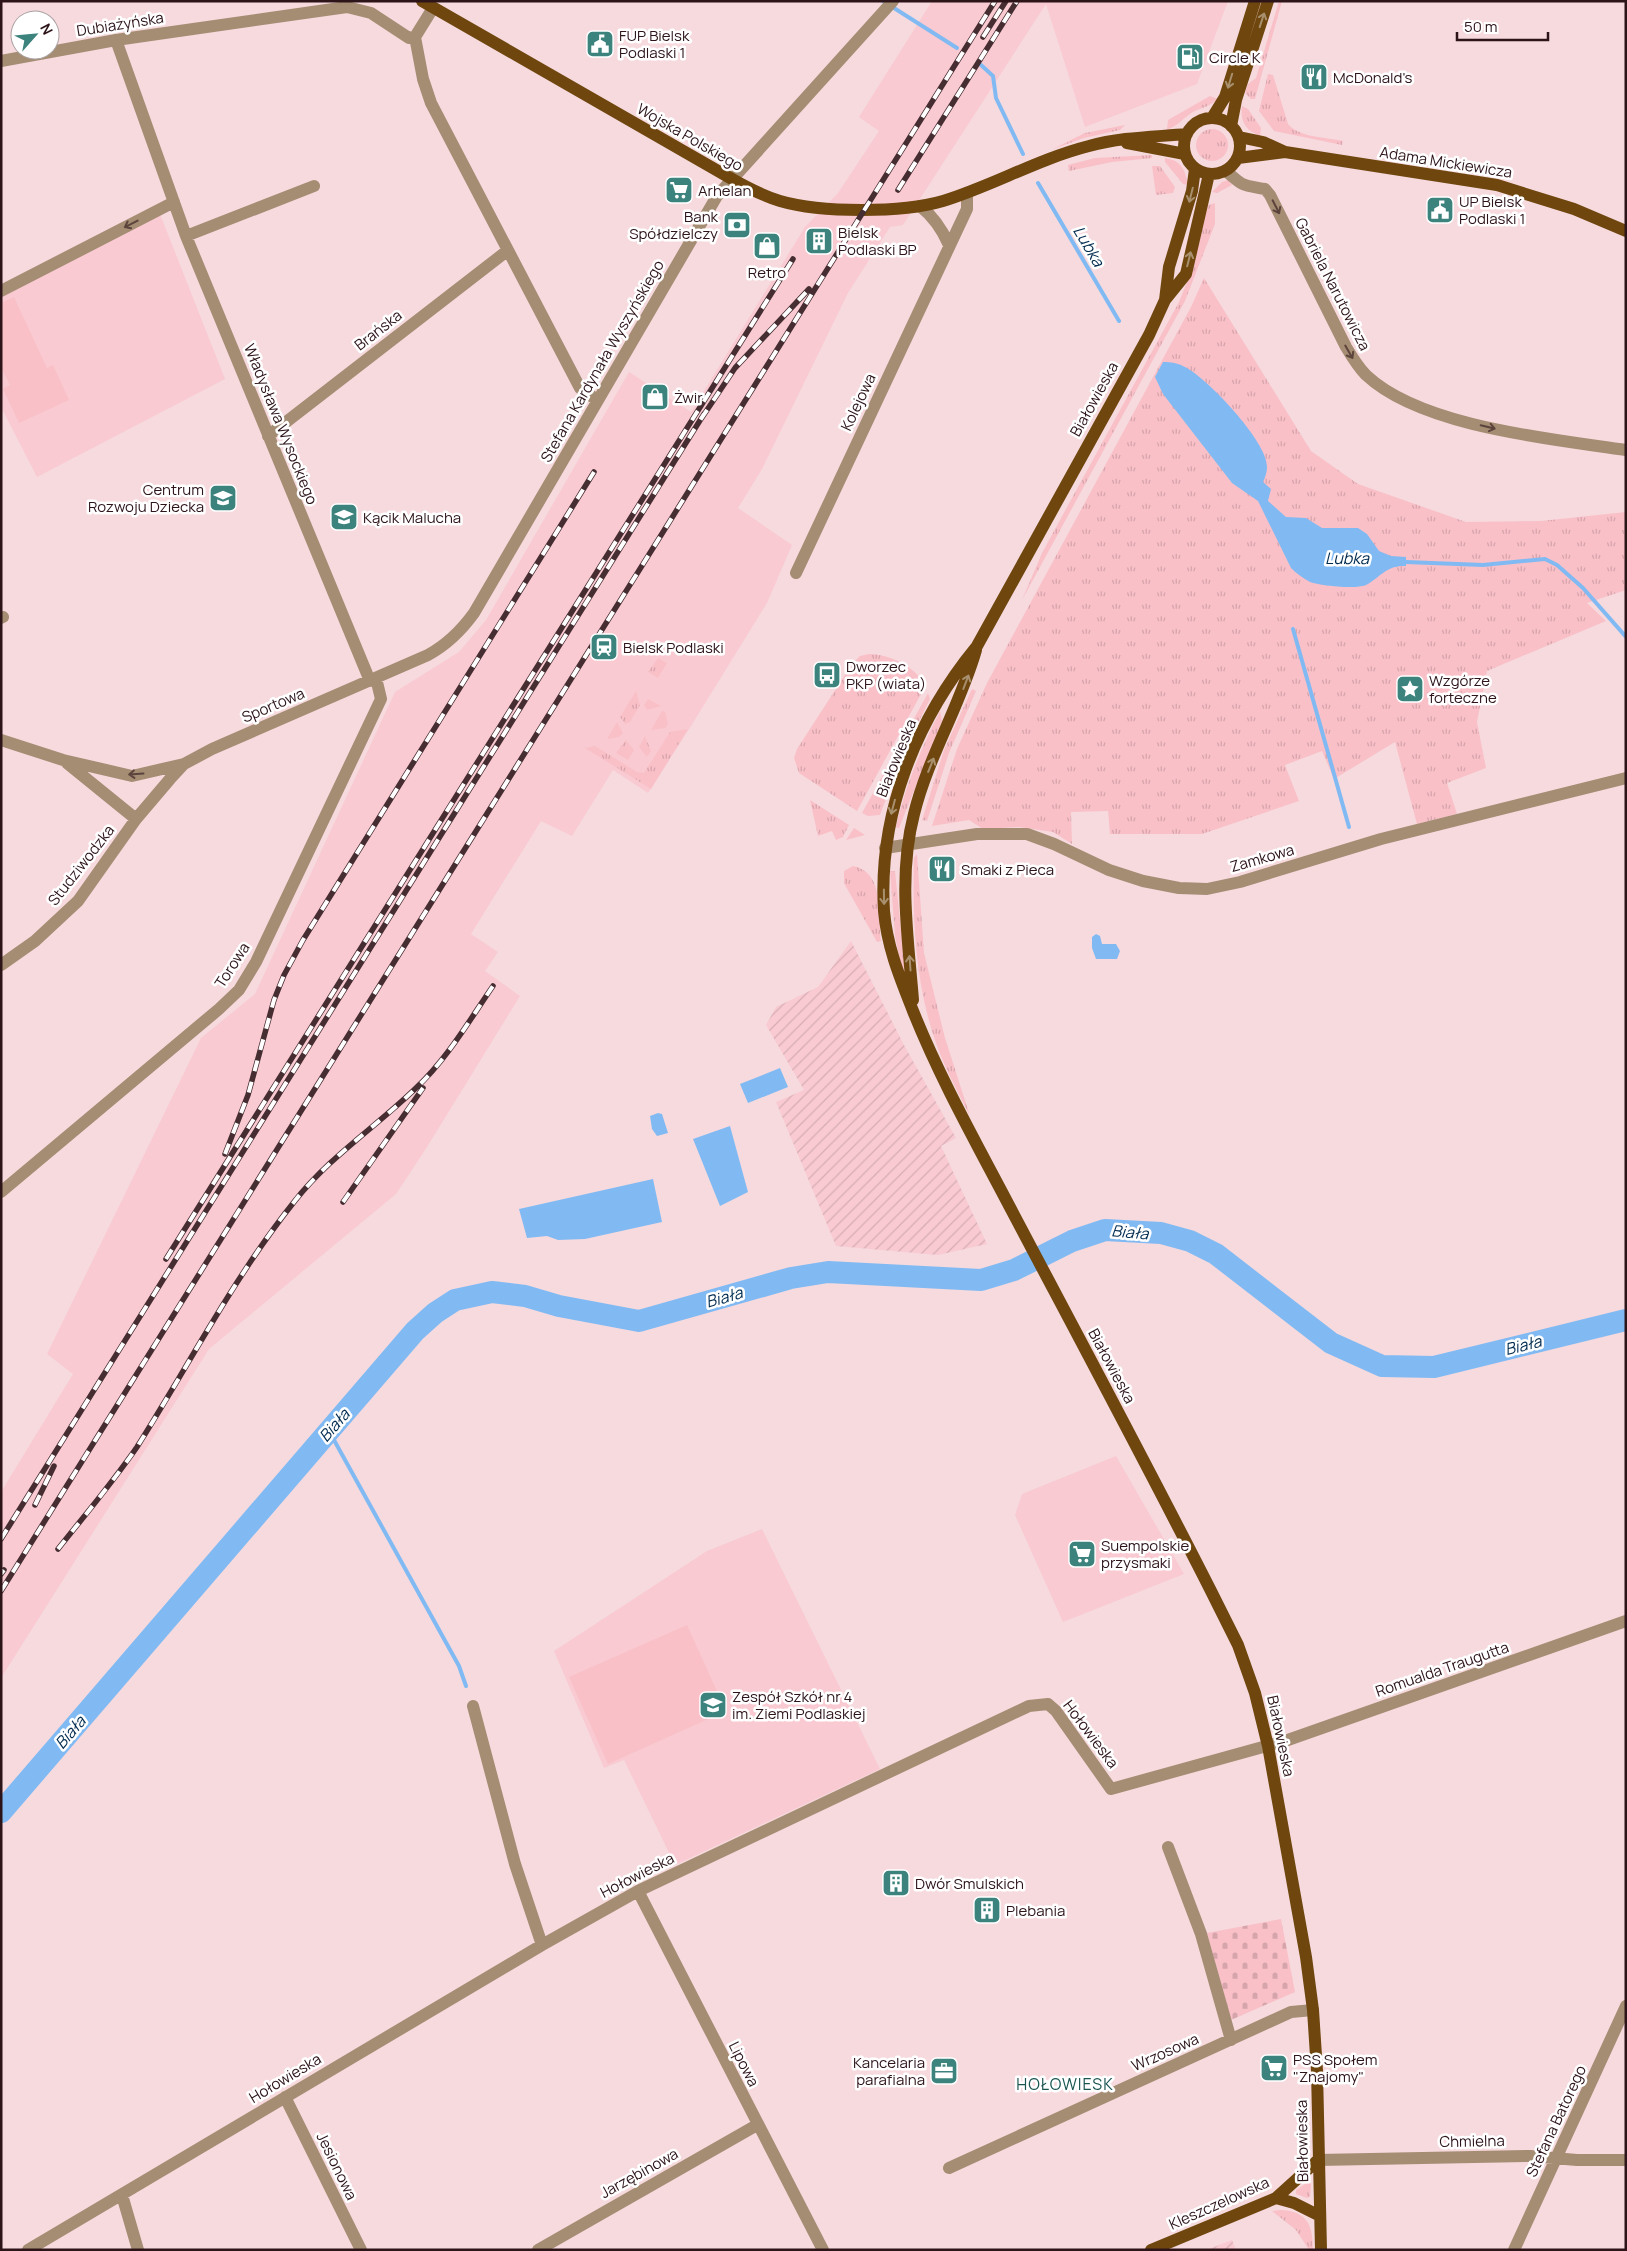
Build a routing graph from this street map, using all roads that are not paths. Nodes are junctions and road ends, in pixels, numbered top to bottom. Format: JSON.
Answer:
{"nodes":[{"id":1,"x":893,"y":1,"type":"edge"},
{"id":2,"x":1254,"y":1,"type":"edge"},
{"id":3,"x":1268,"y":1,"type":"edge"},
{"id":4,"x":428,"y":4,"type":"edge"},
{"id":5,"x":415,"y":37,"type":"junction"},
{"id":6,"x":116,"y":40,"type":"junction"},
{"id":7,"x":1,"y":61,"type":"edge"},
{"id":8,"x":1212,"y":118,"type":"junction"},
{"id":9,"x":1231,"y":126,"type":"junction"},
{"id":10,"x":1187,"y":134,"type":"junction"},
{"id":11,"x":1238,"y":137,"type":"junction"},
{"id":12,"x":1119,"y":141,"type":"junction"},
{"id":13,"x":1285,"y":152,"type":"junction"},
{"id":14,"x":1185,"y":154,"type":"junction"},
{"id":15,"x":1238,"y":158,"type":"junction"},
{"id":16,"x":1195,"y":169,"type":"junction"},
{"id":17,"x":1226,"y":171,"type":"junction"},
{"id":18,"x":1210,"y":174,"type":"junction"},
{"id":19,"x":732,"y":179,"type":"junction"},
{"id":20,"x":314,"y":186,"type":"dead end"},
{"id":21,"x":967,"y":193,"type":"junction"},
{"id":22,"x":174,"y":202,"type":"junction"},
{"id":23,"x":920,"y":206,"type":"junction"},
{"id":24,"x":1626,"y":231,"type":"edge"},
{"id":25,"x":186,"y":236,"type":"junction"},
{"id":26,"x":949,"y":245,"type":"junction"},
{"id":27,"x":507,"y":250,"type":"junction"},
{"id":28,"x":1,"y":291,"type":"edge"},
{"id":29,"x":1165,"y":300,"type":"junction"},
{"id":30,"x":597,"y":400,"type":"junction"},
{"id":31,"x":268,"y":436,"type":"junction"},
{"id":32,"x":1626,"y":450,"type":"edge"},
{"id":33,"x":796,"y":572,"type":"dead end"},
{"id":34,"x":977,"y":646,"type":"junction"},
{"id":35,"x":373,"y":679,"type":"junction"},
{"id":36,"x":1,"y":740,"type":"edge"},
{"id":37,"x":63,"y":760,"type":"junction"},
{"id":38,"x":184,"y":764,"type":"junction"},
{"id":39,"x":1626,"y":778,"type":"edge"},
{"id":40,"x":136,"y":819,"type":"junction"},
{"id":41,"x":907,"y":845,"type":"junction"},
{"id":42,"x":885,"y":848,"type":"junction"},
{"id":43,"x":1,"y":966,"type":"edge"},
{"id":44,"x":914,"y":1012,"type":"junction"},
{"id":45,"x":1,"y":1192,"type":"edge"},
{"id":46,"x":1626,"y":1622,"type":"edge"},
{"id":47,"x":473,"y":1706,"type":"dead end"},
{"id":48,"x":1268,"y":1746,"type":"junction"},
{"id":49,"x":1168,"y":1848,"type":"dead end"},
{"id":50,"x":638,"y":1891,"type":"junction"},
{"id":51,"x":542,"y":1945,"type":"junction"},
{"id":52,"x":1626,"y":2006,"type":"edge"},
{"id":53,"x":1313,"y":2010,"type":"junction"},
{"id":54,"x":1232,"y":2040,"type":"junction"},
{"id":55,"x":285,"y":2097,"type":"junction"},
{"id":56,"x":757,"y":2125,"type":"junction"},
{"id":57,"x":1556,"y":2158,"type":"junction"},
{"id":58,"x":1318,"y":2160,"type":"junction"},
{"id":59,"x":1626,"y":2160,"type":"edge"},
{"id":60,"x":949,"y":2168,"type":"dead end"},
{"id":61,"x":122,"y":2195,"type":"junction"},
{"id":62,"x":1276,"y":2198,"type":"junction"},
{"id":63,"x":1320,"y":2216,"type":"junction"},
{"id":64,"x":28,"y":2250,"type":"edge"},
{"id":65,"x":138,"y":2250,"type":"edge"},
{"id":66,"x":360,"y":2250,"type":"edge"},
{"id":67,"x":538,"y":2250,"type":"edge"},
{"id":68,"x":823,"y":2250,"type":"edge"},
{"id":69,"x":1151,"y":2250,"type":"edge"},
{"id":70,"x":1321,"y":2250,"type":"edge"},
{"id":71,"x":1514,"y":2250,"type":"edge"}],
"edges":[{"from":1,"to":19,"type":"street","name":"Stefana Kardynała Wyszyńskiego"},
{"from":2,"to":8,"type":"main road","one_way":true},
{"from":9,"to":3,"type":"main road","one_way":true},
{"from":4,"to":5,"type":"street"},
{"from":4,"to":19,"type":"main road","name":"Wojska Polskiego"},
{"from":5,"to":6,"type":"street","name":"Dubiażyńska"},
{"from":5,"to":27,"type":"street"},
{"from":6,"to":7,"type":"street","name":"Dubiażyńska"},
{"from":6,"to":22,"type":"street","name":"Władysława Wysockiego"},
{"from":8,"to":9,"type":"main road"},
{"from":8,"to":10,"type":"main road"},
{"from":9,"to":11,"type":"main road"},
{"from":10,"to":12,"type":"main road"},
{"from":10,"to":14,"type":"main road"},
{"from":11,"to":13,"type":"main road","name":"Adama Mickiewicza"},
{"from":11,"to":15,"type":"main road"},
{"from":12,"to":14,"type":"main road"},
{"from":12,"to":21,"type":"main road"},
{"from":13,"to":15,"type":"main road","name":"Adama Mickiewicza"},
{"from":13,"to":24,"type":"main road","name":"Adama Mickiewicza"},
{"from":14,"to":16,"type":"main road"},
{"from":15,"to":17,"type":"main road"},
{"from":16,"to":18,"type":"main road"},
{"from":16,"to":29,"type":"main road","name":"Białowieska","one_way":true},
{"from":17,"to":18,"type":"main road"},
{"from":17,"to":32,"type":"street","name":"Gabriela Narutowicza","one_way":true},
{"from":29,"to":18,"type":"main road","name":"Białowieska","one_way":true},
{"from":19,"to":23,"type":"main road","name":"Wojska Polskiego"},
{"from":19,"to":30,"type":"street","name":"Stefana Kardynała Wyszyńskiego"},
{"from":20,"to":25,"type":"street"},
{"from":21,"to":23,"type":"main road","name":"Wojska Polskiego"},
{"from":21,"to":26,"type":"street","name":"Kolejowa"},
{"from":22,"to":25,"type":"street","name":"Władysława Wysockiego"},
{"from":22,"to":28,"type":"street","one_way":true},
{"from":23,"to":26,"type":"street"},
{"from":25,"to":31,"type":"street","name":"Władysława Wysockiego"},
{"from":26,"to":33,"type":"street","name":"Kolejowa"},
{"from":27,"to":30,"type":"street"},
{"from":27,"to":31,"type":"street","name":"Brańska"},
{"from":29,"to":34,"type":"main road","name":"Białowieska"},
{"from":30,"to":35,"type":"street","name":"Stefana Kardynała Wyszyńskiego"},
{"from":31,"to":35,"type":"street","name":"Władysława Wysockiego"},
{"from":41,"to":34,"type":"main road","name":"Białowieska","one_way":true},
{"from":34,"to":42,"type":"main road","name":"Białowieska","one_way":true},
{"from":35,"to":38,"type":"street","name":"Sportowa"},
{"from":35,"to":45,"type":"street","name":"Torowa"},
{"from":36,"to":37,"type":"street","name":"Sportowa"},
{"from":38,"to":37,"type":"street","name":"Sportowa","one_way":true},
{"from":37,"to":40,"type":"street","name":"Sportowa"},
{"from":38,"to":40,"type":"street","name":"Sportowa"},
{"from":39,"to":41,"type":"street","name":"Zamkowa"},
{"from":40,"to":43,"type":"street","name":"Studziwodzka"},
{"from":41,"to":42,"type":"street","name":"Zamkowa"},
{"from":44,"to":41,"type":"main road","name":"Białowieska","one_way":true},
{"from":42,"to":44,"type":"main road","name":"Białowieska","one_way":true},
{"from":44,"to":48,"type":"main road","name":"Białowieska"},
{"from":46,"to":48,"type":"street","name":"Romualda Traugutta"},
{"from":47,"to":51,"type":"street"},
{"from":48,"to":50,"type":"street","name":"Hołowieska"},
{"from":48,"to":53,"type":"main road","name":"Białowieska"},
{"from":49,"to":54,"type":"street"},
{"from":50,"to":51,"type":"street","name":"Hołowieska"},
{"from":50,"to":56,"type":"street","name":"Lipowa"},
{"from":51,"to":55,"type":"street","name":"Hołowieska"},
{"from":52,"to":57,"type":"street","name":"Stefana Batorego"},
{"from":53,"to":54,"type":"street","name":"Wrzosowa"},
{"from":53,"to":58,"type":"main road","name":"Białowieska"},
{"from":54,"to":60,"type":"street","name":"Wrzosowa"},
{"from":55,"to":61,"type":"street","name":"Hołowieska"},
{"from":55,"to":66,"type":"street","name":"Jesionowa"},
{"from":56,"to":67,"type":"street","name":"Jarzębinowa"},
{"from":56,"to":68,"type":"street","name":"Lipowa"},
{"from":57,"to":58,"type":"street","name":"Chmielna"},
{"from":57,"to":59,"type":"street","name":"Chmielna"},
{"from":57,"to":71,"type":"street","name":"Stefana Batorego"},
{"from":58,"to":62,"type":"main road","name":"Kleszczelowska"},
{"from":58,"to":63,"type":"main road","name":"Białowieska"},
{"from":61,"to":64,"type":"street","name":"Hołowieska"},
{"from":61,"to":65,"type":"street"},
{"from":62,"to":63,"type":"main road"},
{"from":62,"to":69,"type":"main road","name":"Kleszczelowska"},
{"from":63,"to":70,"type":"main road","name":"Białowieska"}]}
